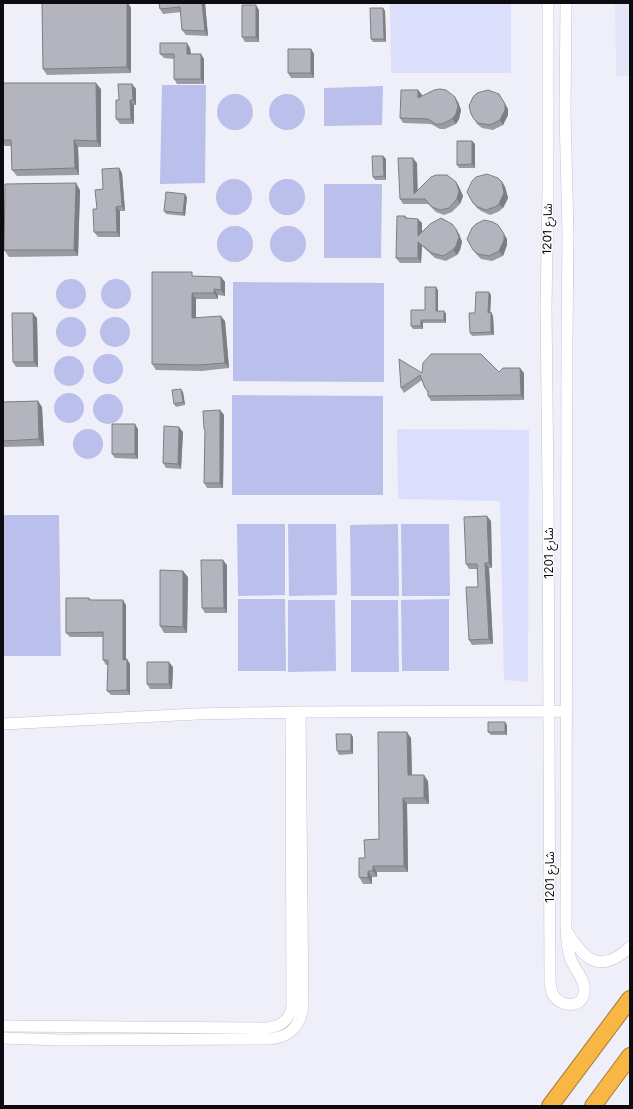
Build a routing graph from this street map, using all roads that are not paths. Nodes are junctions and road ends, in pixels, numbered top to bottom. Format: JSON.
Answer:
{"nodes":[{"id":1,"x":548,"y":3,"type":"edge"},
{"id":2,"x":566,"y":3,"type":"edge"},
{"id":3,"x":566,"y":123,"type":"junction"},
{"id":4,"x":548,"y":124,"type":"junction"},
{"id":5,"x":566,"y":711,"type":"junction"},
{"id":6,"x":296,"y":712,"type":"junction"},
{"id":7,"x":548,"y":712,"type":"junction"},
{"id":8,"x":3,"y":724,"type":"edge"},
{"id":9,"x":566,"y":930,"type":"junction"},
{"id":10,"x":630,"y":947,"type":"edge"},
{"id":11,"x":630,"y":991,"type":"edge"},
{"id":12,"x":626,"y":1005,"type":"edge"},
{"id":13,"x":3,"y":1026,"type":"edge"},
{"id":14,"x":3,"y":1038,"type":"edge"},
{"id":15,"x":630,"y":1056,"type":"edge"},
{"id":16,"x":550,"y":1106,"type":"edge"},
{"id":17,"x":593,"y":1106,"type":"edge"}],
"edges":[{"from":1,"to":4,"type":"street","name":"شارع 1201"},
{"from":2,"to":3,"type":"street","name":"شارع 1201"},
{"from":3,"to":4,"type":"street"},
{"from":3,"to":5,"type":"street","name":"شارع 1201"},
{"from":4,"to":7,"type":"street","name":"شارع 1201"},
{"from":5,"to":7,"type":"street"},
{"from":5,"to":9,"type":"street","name":"شارع 1201"},
{"from":6,"to":7,"type":"street"},
{"from":6,"to":8,"type":"street"},
{"from":6,"to":13,"type":"street"},
{"from":6,"to":14,"type":"street"},
{"from":7,"to":9,"type":"street","name":"شارع 1201"},
{"from":9,"to":10,"type":"street"},
{"from":11,"to":12,"type":"highway"},
{"from":12,"to":16,"type":"highway"},
{"from":15,"to":17,"type":"highway"}]}
